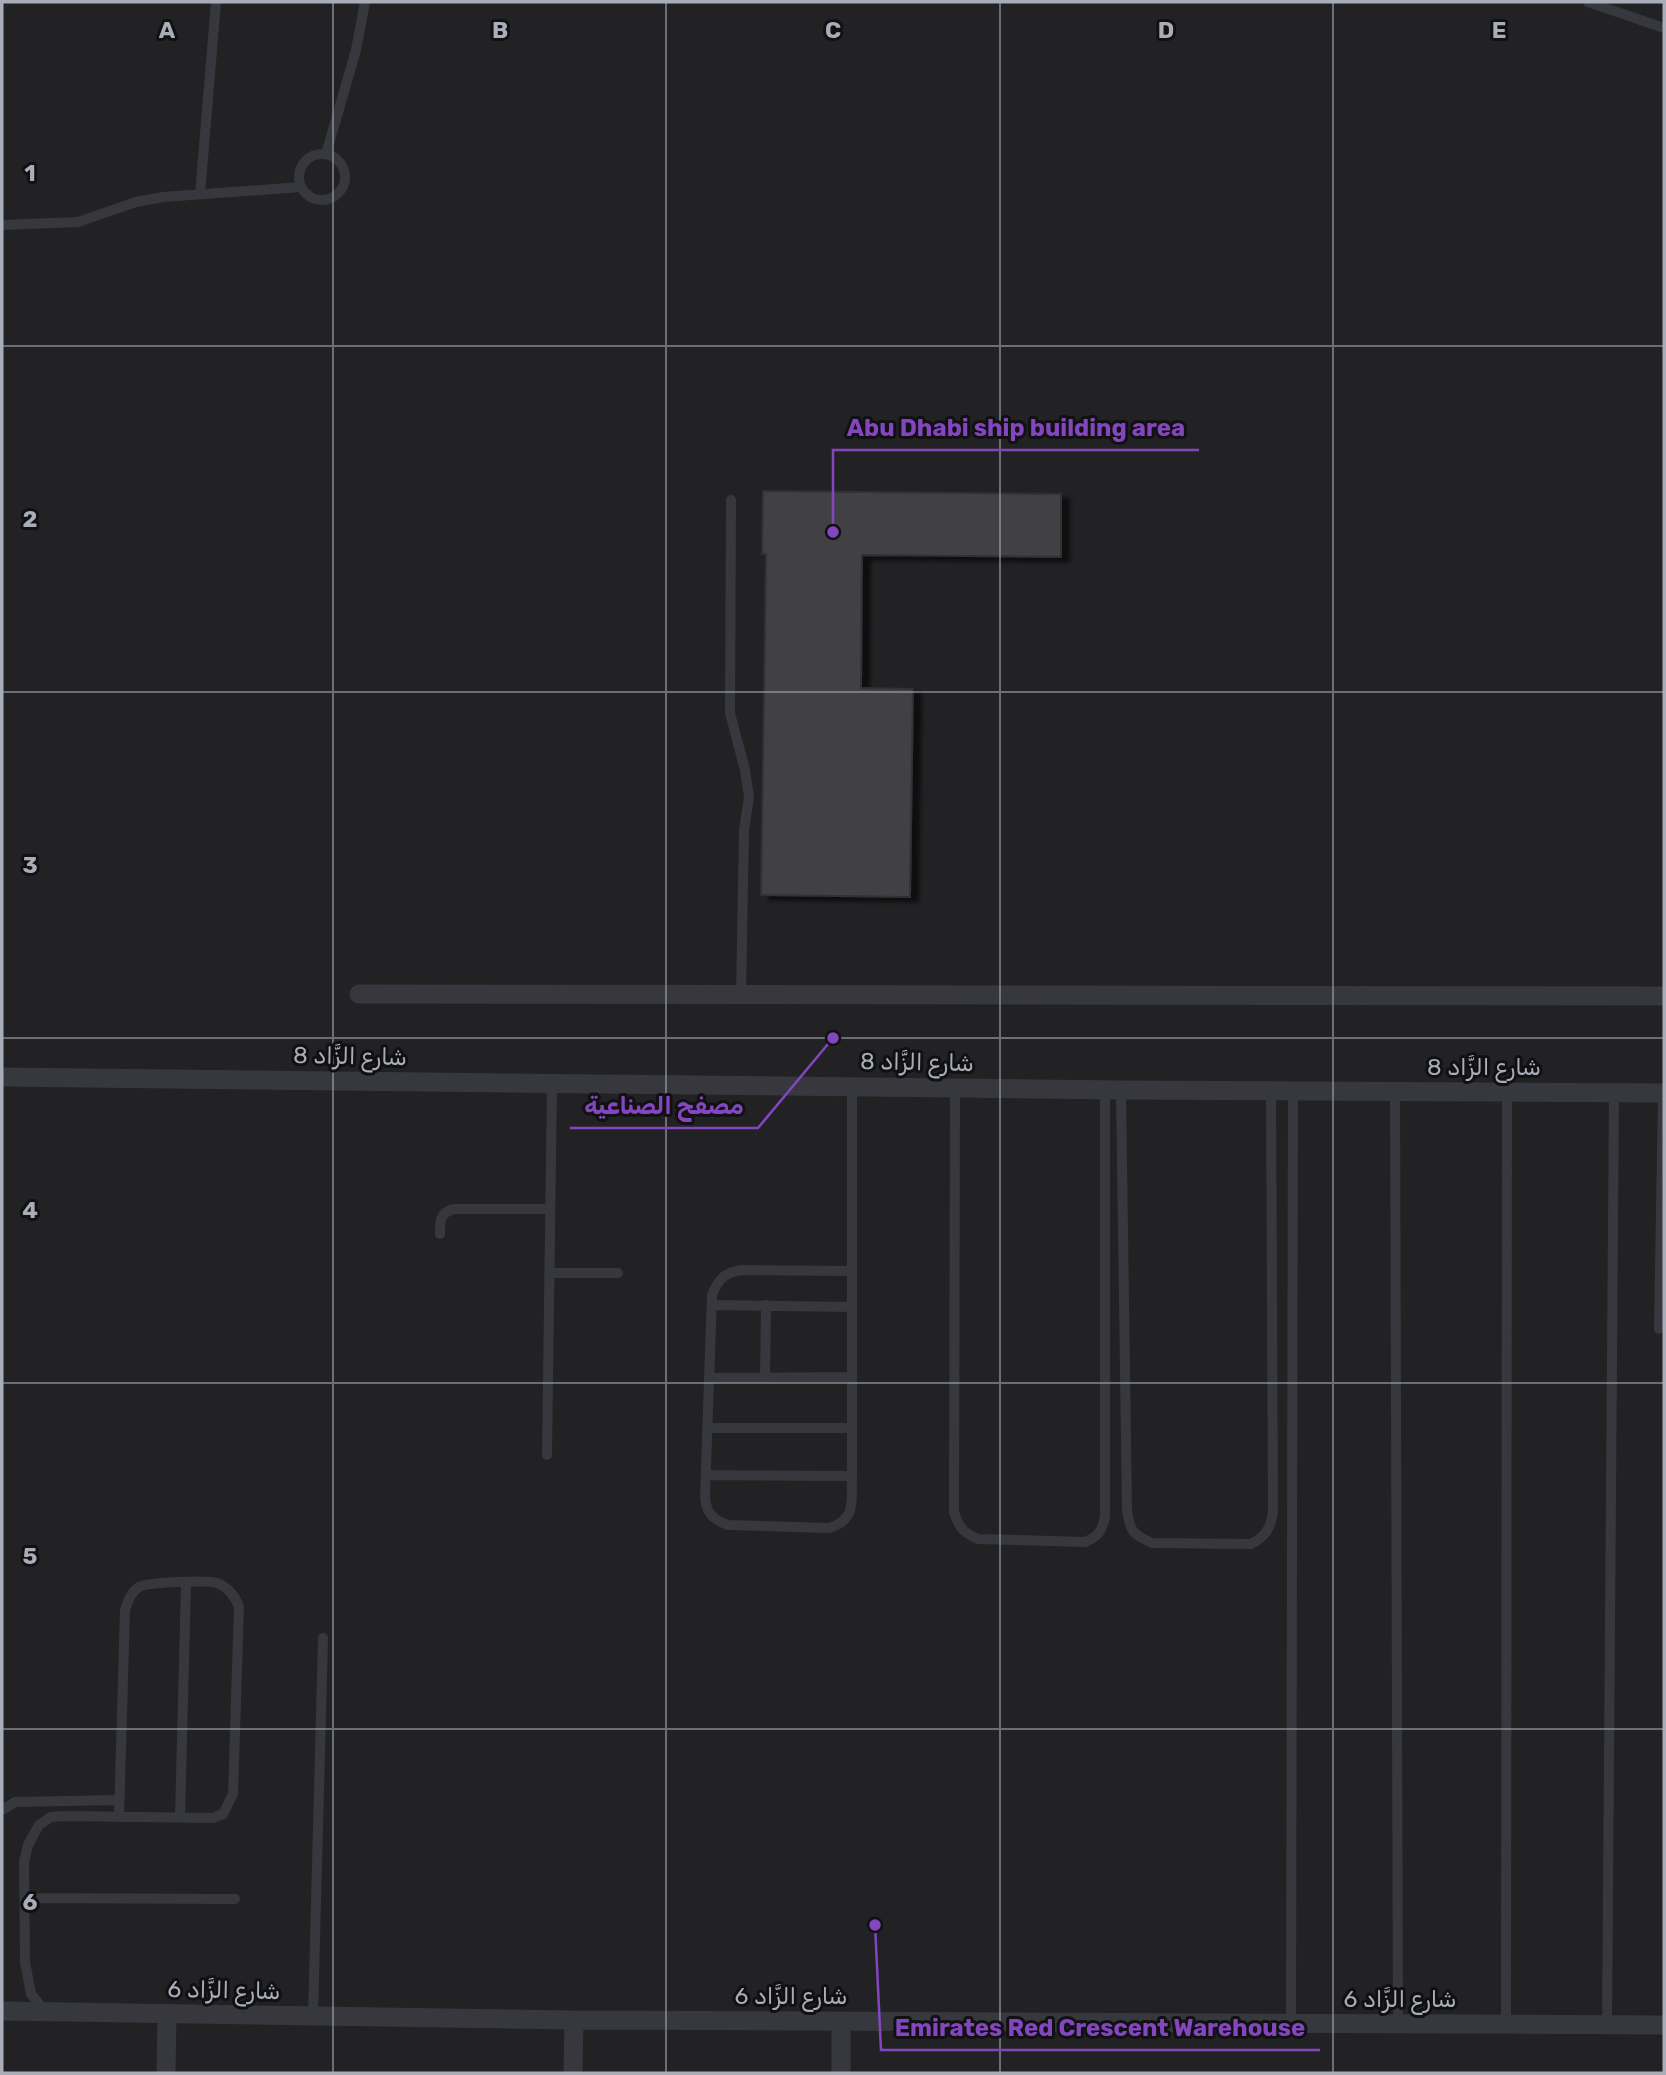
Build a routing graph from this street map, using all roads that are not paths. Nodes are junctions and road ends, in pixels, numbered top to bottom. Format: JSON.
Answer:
{"nodes":[{"id":1,"x":216,"y":2,"type":"edge"},
{"id":2,"x":365,"y":2,"type":"edge"},
{"id":3,"x":1588,"y":2,"type":"edge"},
{"id":4,"x":1664,"y":28,"type":"edge"},
{"id":5,"x":326,"y":154,"type":"junction"},
{"id":6,"x":301,"y":187,"type":"junction"},
{"id":7,"x":200,"y":194,"type":"junction"},
{"id":8,"x":2,"y":225,"type":"edge"},
{"id":9,"x":731,"y":500,"type":"dead end"},
{"id":10,"x":359,"y":994,"type":"dead end"},
{"id":11,"x":741,"y":995,"type":"junction"},
{"id":12,"x":1664,"y":996,"type":"edge"},
{"id":13,"x":2,"y":1077,"type":"edge"},
{"id":14,"x":552,"y":1082,"type":"junction"},
{"id":15,"x":852,"y":1086,"type":"junction"},
{"id":16,"x":955,"y":1087,"type":"junction"},
{"id":17,"x":1113,"y":1089,"type":"junction"},
{"id":18,"x":1271,"y":1090,"type":"junction"},
{"id":19,"x":1293,"y":1090,"type":"junction"},
{"id":20,"x":1395,"y":1091,"type":"junction"},
{"id":21,"x":1507,"y":1092,"type":"junction"},
{"id":22,"x":1614,"y":1092,"type":"junction"},
{"id":23,"x":1663,"y":1093,"type":"edge"},
{"id":24,"x":550,"y":1209,"type":"junction"},
{"id":25,"x":440,"y":1234,"type":"dead end"},
{"id":26,"x":852,"y":1271,"type":"junction"},
{"id":27,"x":549,"y":1273,"type":"junction"},
{"id":28,"x":618,"y":1273,"type":"dead end"},
{"id":29,"x":712,"y":1305,"type":"junction"},
{"id":30,"x":766,"y":1306,"type":"junction"},
{"id":31,"x":852,"y":1307,"type":"junction"},
{"id":32,"x":1659,"y":1329,"type":"dead end"},
{"id":33,"x":852,"y":1377,"type":"junction"},
{"id":34,"x":709,"y":1378,"type":"junction"},
{"id":35,"x":765,"y":1378,"type":"junction"},
{"id":36,"x":708,"y":1428,"type":"junction"},
{"id":37,"x":852,"y":1428,"type":"junction"},
{"id":38,"x":547,"y":1455,"type":"dead end"},
{"id":39,"x":706,"y":1475,"type":"junction"},
{"id":40,"x":852,"y":1476,"type":"junction"},
{"id":41,"x":186,"y":1583,"type":"junction"},
{"id":42,"x":323,"y":1638,"type":"dead end"},
{"id":43,"x":120,"y":1800,"type":"junction"},
{"id":44,"x":2,"y":1810,"type":"edge"},
{"id":45,"x":119,"y":1817,"type":"junction"},
{"id":46,"x":180,"y":1818,"type":"junction"},
{"id":47,"x":24,"y":1898,"type":"junction"},
{"id":48,"x":235,"y":1899,"type":"dead end"},
{"id":49,"x":2,"y":2011,"type":"edge"},
{"id":50,"x":45,"y":2011,"type":"junction"},
{"id":51,"x":167,"y":2014,"type":"junction"},
{"id":52,"x":313,"y":2016,"type":"junction"},
{"id":53,"x":573,"y":2020,"type":"junction"},
{"id":54,"x":841,"y":2021,"type":"junction"},
{"id":55,"x":1291,"y":2023,"type":"junction"},
{"id":56,"x":1398,"y":2024,"type":"junction"},
{"id":57,"x":1506,"y":2024,"type":"junction"},
{"id":58,"x":1607,"y":2025,"type":"junction"},
{"id":59,"x":1664,"y":2025,"type":"edge"},
{"id":60,"x":166,"y":2073,"type":"edge"},
{"id":61,"x":573,"y":2073,"type":"edge"},
{"id":62,"x":841,"y":2073,"type":"edge"}],
"edges":[{"from":1,"to":7,"type":"lane"},
{"from":2,"to":5,"type":"lane"},
{"from":3,"to":4,"type":"lane"},
{"from":5,"to":6,"type":"lane"},
{"from":5,"to":6,"type":"lane"},
{"from":6,"to":7,"type":"lane"},
{"from":7,"to":8,"type":"lane"},
{"from":9,"to":11,"type":"lane"},
{"from":10,"to":11,"type":"street"},
{"from":11,"to":12,"type":"street"},
{"from":13,"to":14,"type":"street","name":"شارع الزَّاد 8"},
{"from":14,"to":15,"type":"street","name":"شارع الزَّاد 8"},
{"from":14,"to":24,"type":"lane"},
{"from":15,"to":16,"type":"street","name":"شارع الزَّاد 8"},
{"from":15,"to":26,"type":"lane"},
{"from":16,"to":17,"type":"street","name":"شارع الزَّاد 8"},
{"from":16,"to":17,"type":"lane"},
{"from":17,"to":18,"type":"street","name":"شارع الزَّاد 8"},
{"from":17,"to":18,"type":"lane"},
{"from":18,"to":19,"type":"street","name":"شارع الزَّاد 8"},
{"from":19,"to":20,"type":"street","name":"شارع الزَّاد 8"},
{"from":19,"to":55,"type":"lane"},
{"from":20,"to":21,"type":"street","name":"شارع الزَّاد 8"},
{"from":20,"to":56,"type":"lane"},
{"from":21,"to":22,"type":"street","name":"شارع الزَّاد 8"},
{"from":21,"to":57,"type":"lane"},
{"from":22,"to":23,"type":"street","name":"شارع الزَّاد 8"},
{"from":22,"to":58,"type":"lane"},
{"from":23,"to":32,"type":"lane"},
{"from":24,"to":25,"type":"lane"},
{"from":24,"to":27,"type":"lane"},
{"from":26,"to":29,"type":"lane"},
{"from":26,"to":31,"type":"lane"},
{"from":27,"to":28,"type":"lane"},
{"from":27,"to":38,"type":"lane"},
{"from":29,"to":30,"type":"lane"},
{"from":29,"to":34,"type":"lane"},
{"from":30,"to":31,"type":"lane"},
{"from":30,"to":35,"type":"lane"},
{"from":31,"to":33,"type":"lane"},
{"from":33,"to":35,"type":"lane"},
{"from":33,"to":37,"type":"lane"},
{"from":34,"to":35,"type":"lane"},
{"from":34,"to":36,"type":"lane"},
{"from":36,"to":37,"type":"lane"},
{"from":36,"to":39,"type":"lane"},
{"from":37,"to":40,"type":"lane"},
{"from":39,"to":40,"type":"lane"},
{"from":39,"to":40,"type":"lane"},
{"from":41,"to":43,"type":"lane"},
{"from":41,"to":46,"type":"lane"},
{"from":41,"to":46,"type":"lane"},
{"from":42,"to":52,"type":"lane"},
{"from":43,"to":44,"type":"lane"},
{"from":43,"to":45,"type":"lane"},
{"from":45,"to":46,"type":"lane"},
{"from":45,"to":47,"type":"lane"},
{"from":47,"to":48,"type":"lane"},
{"from":47,"to":50,"type":"lane"},
{"from":49,"to":50,"type":"street","name":"شارع الزَّاد 6"},
{"from":50,"to":51,"type":"street","name":"شارع الزَّاد 6"},
{"from":51,"to":52,"type":"street","name":"شارع الزَّاد 6"},
{"from":51,"to":60,"type":"street"},
{"from":52,"to":53,"type":"street","name":"شارع الزَّاد 6"},
{"from":53,"to":54,"type":"street","name":"شارع الزَّاد 6"},
{"from":53,"to":61,"type":"street"},
{"from":54,"to":55,"type":"street","name":"شارع الزَّاد 6"},
{"from":54,"to":62,"type":"street"},
{"from":55,"to":56,"type":"street","name":"شارع الزَّاد 6"},
{"from":56,"to":57,"type":"street","name":"شارع الزَّاد 6"},
{"from":57,"to":58,"type":"street","name":"شارع الزَّاد 6"},
{"from":58,"to":59,"type":"street","name":"شارع الزَّاد 6"}]}
